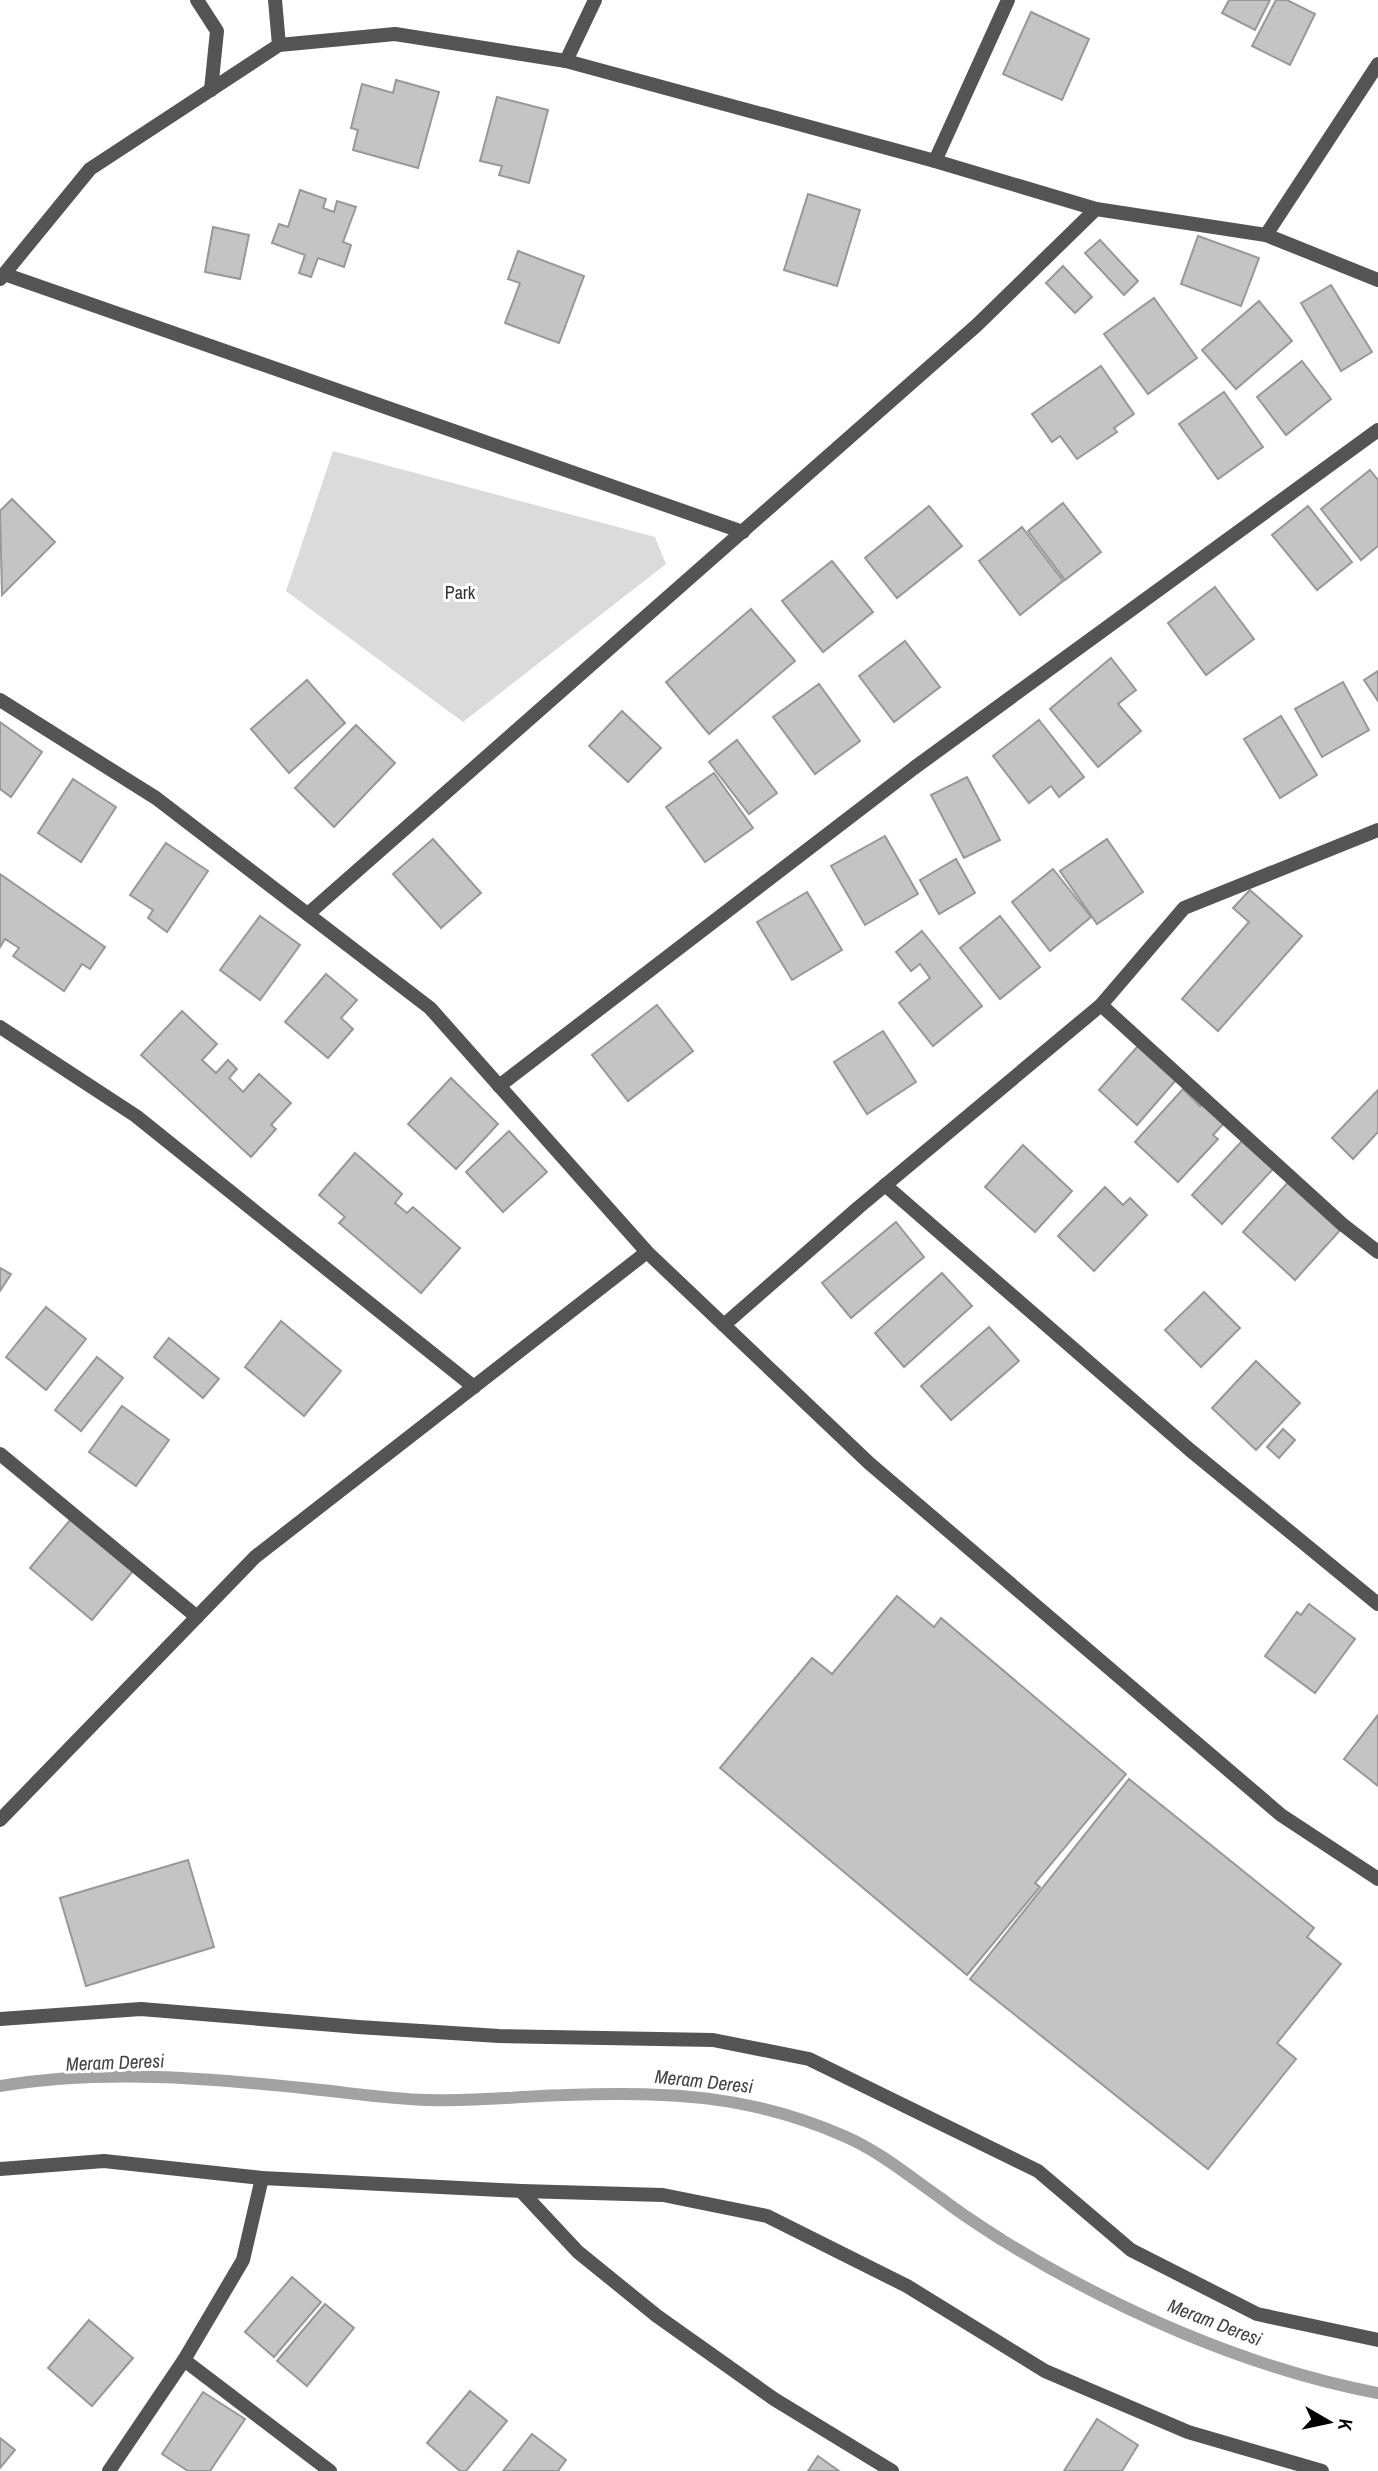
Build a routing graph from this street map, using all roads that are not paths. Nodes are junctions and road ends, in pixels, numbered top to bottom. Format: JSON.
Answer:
{"nodes":[{"id":1,"x":197,"y":0,"type":"edge"},
{"id":2,"x":275,"y":0,"type":"edge"},
{"id":3,"x":594,"y":0,"type":"edge"},
{"id":4,"x":1007,"y":0,"type":"edge"},
{"id":5,"x":279,"y":45,"type":"junction"},
{"id":6,"x":566,"y":61,"type":"junction"},
{"id":7,"x":1378,"y":64,"type":"edge"},
{"id":8,"x":211,"y":90,"type":"junction"},
{"id":9,"x":934,"y":160,"type":"junction"},
{"id":10,"x":1096,"y":209,"type":"junction"},
{"id":11,"x":1266,"y":235,"type":"junction"},
{"id":12,"x":2,"y":277,"type":"edge"},
{"id":13,"x":1378,"y":280,"type":"edge"},
{"id":14,"x":1378,"y":430,"type":"edge"},
{"id":15,"x":743,"y":531,"type":"junction"},
{"id":16,"x":0,"y":700,"type":"edge"},
{"id":17,"x":1378,"y":830,"type":"edge"},
{"id":18,"x":308,"y":914,"type":"junction"},
{"id":19,"x":1101,"y":1005,"type":"junction"},
{"id":20,"x":0,"y":1027,"type":"edge"},
{"id":21,"x":499,"y":1086,"type":"junction"},
{"id":22,"x":885,"y":1185,"type":"junction"},
{"id":23,"x":647,"y":1252,"type":"junction"},
{"id":24,"x":1378,"y":1252,"type":"edge"},
{"id":25,"x":724,"y":1325,"type":"junction"},
{"id":26,"x":474,"y":1387,"type":"junction"},
{"id":27,"x":0,"y":1454,"type":"edge"},
{"id":28,"x":1378,"y":1604,"type":"edge"},
{"id":29,"x":197,"y":1617,"type":"junction"},
{"id":30,"x":0,"y":1819,"type":"edge"},
{"id":31,"x":1378,"y":1880,"type":"edge"},
{"id":32,"x":0,"y":2019,"type":"edge"},
{"id":33,"x":0,"y":2169,"type":"edge"},
{"id":34,"x":262,"y":2178,"type":"junction"},
{"id":35,"x":522,"y":2191,"type":"junction"},
{"id":36,"x":1378,"y":2340,"type":"edge"},
{"id":37,"x":184,"y":2360,"type":"junction"},
{"id":38,"x":109,"y":2471,"type":"edge"},
{"id":39,"x":330,"y":2471,"type":"edge"},
{"id":40,"x":892,"y":2471,"type":"edge"},
{"id":41,"x":1322,"y":2471,"type":"edge"}],
"edges":[{"from":1,"to":8,"type":"street"},
{"from":2,"to":5,"type":"street"},
{"from":3,"to":6,"type":"street"},
{"from":4,"to":9,"type":"street"},
{"from":5,"to":6,"type":"street"},
{"from":5,"to":8,"type":"street"},
{"from":6,"to":9,"type":"street"},
{"from":7,"to":11,"type":"street"},
{"from":8,"to":12,"type":"street"},
{"from":9,"to":10,"type":"street"},
{"from":10,"to":11,"type":"street"},
{"from":10,"to":15,"type":"street"},
{"from":11,"to":13,"type":"street"},
{"from":12,"to":15,"type":"street"},
{"from":14,"to":21,"type":"street"},
{"from":15,"to":18,"type":"street"},
{"from":16,"to":18,"type":"street"},
{"from":17,"to":19,"type":"street"},
{"from":18,"to":21,"type":"street"},
{"from":19,"to":22,"type":"street"},
{"from":19,"to":24,"type":"street"},
{"from":20,"to":26,"type":"street"},
{"from":21,"to":23,"type":"street"},
{"from":22,"to":25,"type":"street"},
{"from":22,"to":28,"type":"street"},
{"from":23,"to":25,"type":"street"},
{"from":23,"to":26,"type":"street"},
{"from":25,"to":31,"type":"street"},
{"from":26,"to":29,"type":"street"},
{"from":27,"to":29,"type":"street"},
{"from":29,"to":30,"type":"street"},
{"from":32,"to":36,"type":"street"},
{"from":33,"to":34,"type":"street"},
{"from":34,"to":35,"type":"street"},
{"from":34,"to":37,"type":"street"},
{"from":35,"to":40,"type":"street"},
{"from":35,"to":41,"type":"street"},
{"from":37,"to":38,"type":"street"},
{"from":37,"to":39,"type":"street"}]}
